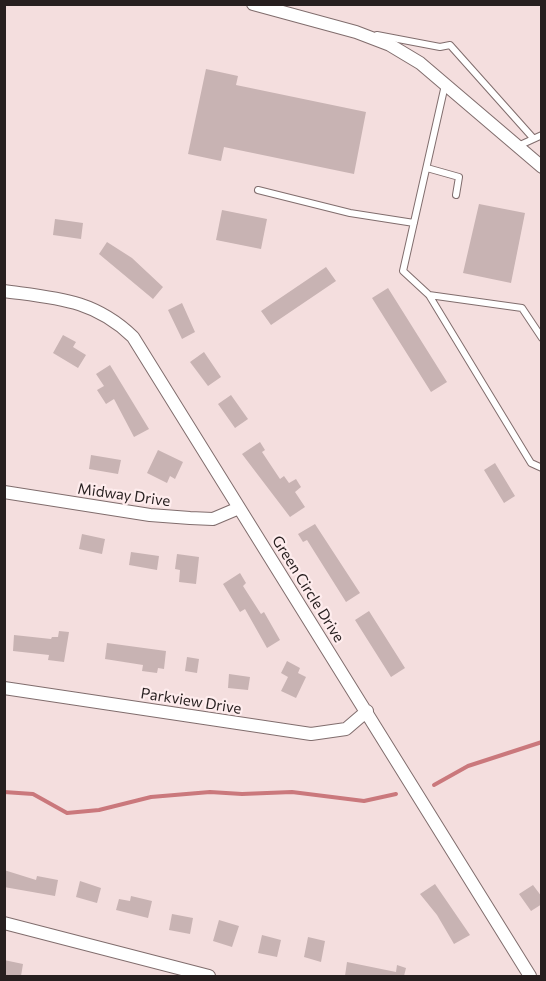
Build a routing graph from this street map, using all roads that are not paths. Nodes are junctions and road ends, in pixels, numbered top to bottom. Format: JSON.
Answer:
{"nodes":[{"id":1,"x":253,"y":4,"type":"edge"},
{"id":2,"x":356,"y":32,"type":"junction"},
{"id":3,"x":445,"y":85,"type":"junction"},
{"id":4,"x":542,"y":135,"type":"edge"},
{"id":5,"x":533,"y":138,"type":"junction"},
{"id":6,"x":517,"y":147,"type":"junction"},
{"id":7,"x":542,"y":167,"type":"edge"},
{"id":8,"x":427,"y":168,"type":"junction"},
{"id":9,"x":258,"y":190,"type":"dead end"},
{"id":10,"x":456,"y":195,"type":"dead end"},
{"id":11,"x":414,"y":223,"type":"junction"},
{"id":12,"x":4,"y":291,"type":"edge"},
{"id":13,"x":429,"y":295,"type":"junction"},
{"id":14,"x":542,"y":338,"type":"edge"},
{"id":15,"x":542,"y":468,"type":"edge"},
{"id":16,"x":4,"y":492,"type":"edge"},
{"id":17,"x":239,"y":508,"type":"junction"},
{"id":18,"x":4,"y":688,"type":"edge"},
{"id":19,"x":367,"y":711,"type":"junction"},
{"id":20,"x":4,"y":923,"type":"edge"},
{"id":21,"x":209,"y":976,"type":"edge"},
{"id":22,"x":530,"y":976,"type":"edge"}],
"edges":[{"from":1,"to":2,"type":"street"},
{"from":2,"to":3,"type":"street"},
{"from":2,"to":5,"type":"lane"},
{"from":3,"to":6,"type":"street"},
{"from":3,"to":8,"type":"lane"},
{"from":4,"to":5,"type":"lane"},
{"from":5,"to":6,"type":"lane"},
{"from":6,"to":7,"type":"street"},
{"from":8,"to":10,"type":"lane"},
{"from":8,"to":11,"type":"lane"},
{"from":9,"to":11,"type":"lane"},
{"from":11,"to":13,"type":"lane"},
{"from":12,"to":17,"type":"street","name":"Green Circle Drive"},
{"from":13,"to":14,"type":"lane"},
{"from":13,"to":15,"type":"lane"},
{"from":16,"to":17,"type":"street","name":"Midway Drive"},
{"from":17,"to":19,"type":"street","name":"Green Circle Drive"},
{"from":18,"to":19,"type":"street","name":"Parkview Drive"},
{"from":19,"to":22,"type":"street","name":"Green Circle Drive"},
{"from":20,"to":21,"type":"street"}]}
